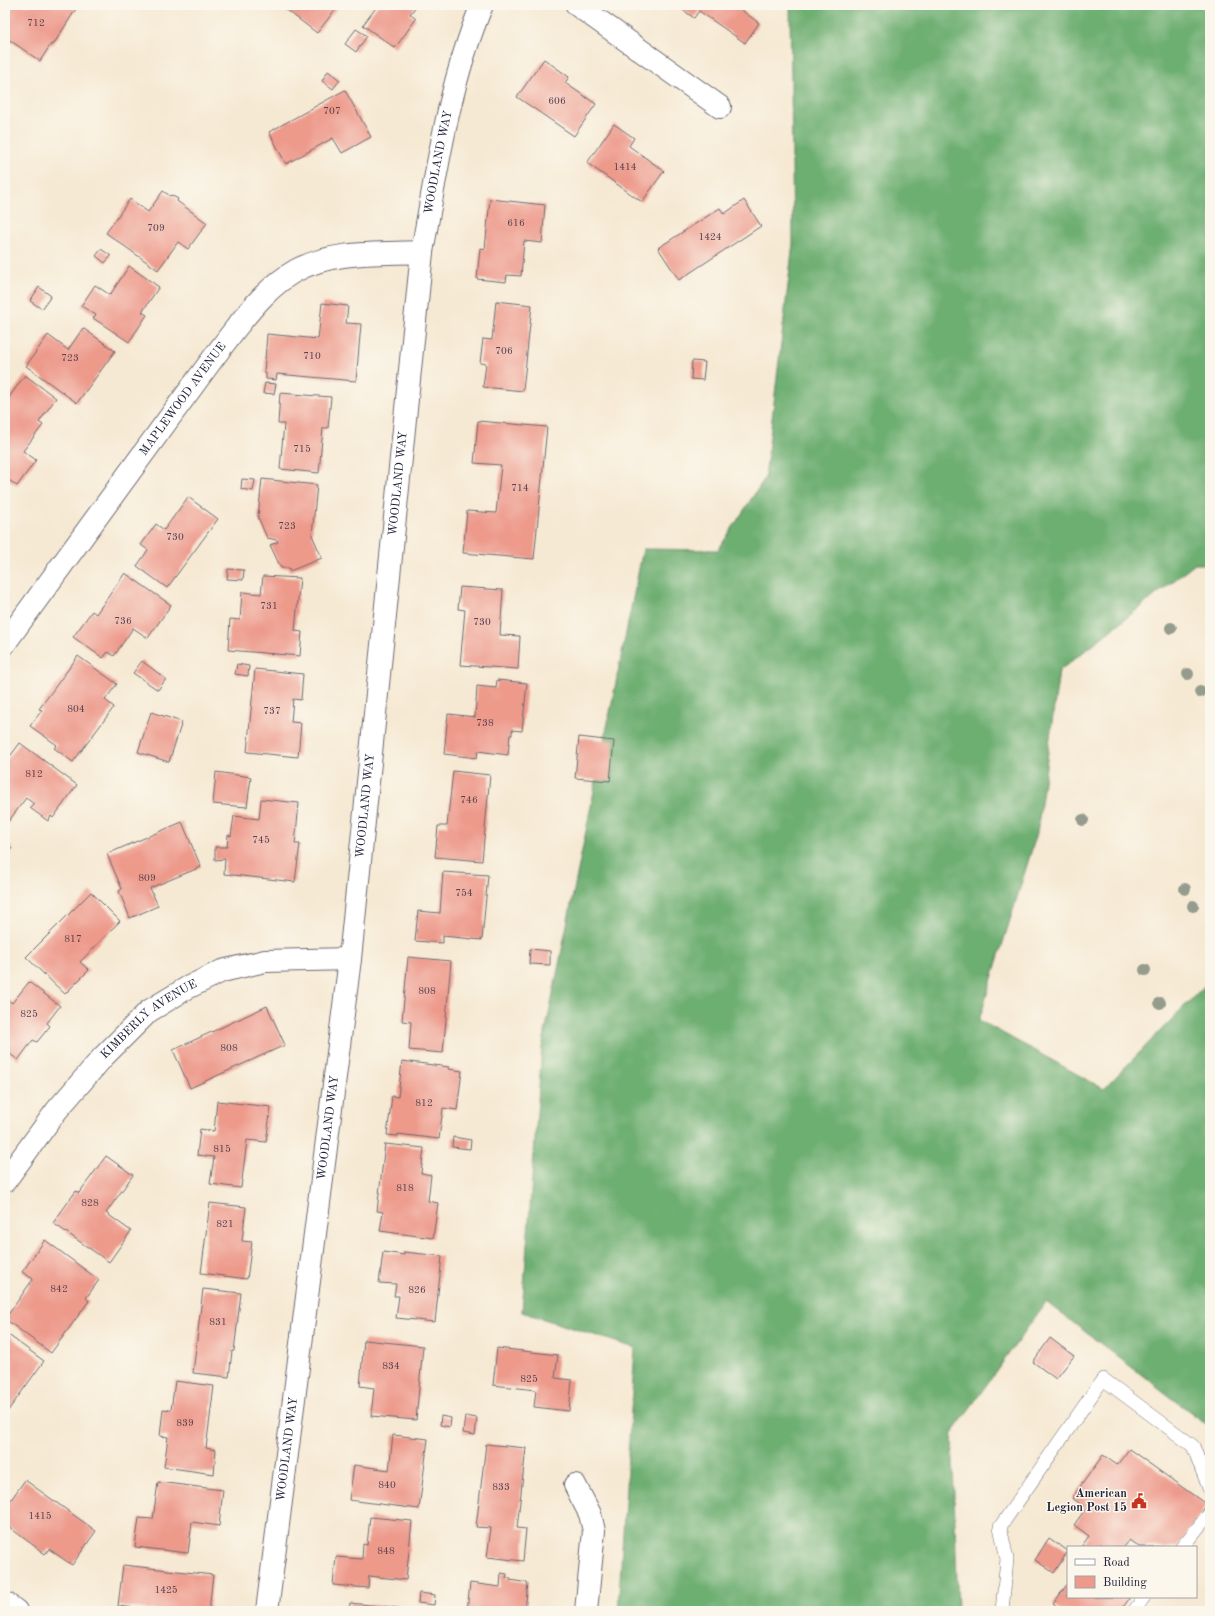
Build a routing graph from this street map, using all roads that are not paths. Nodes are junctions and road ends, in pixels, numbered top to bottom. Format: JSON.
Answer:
{"nodes":[{"id":1,"x":482,"y":5,"type":"edge"},
{"id":2,"x":577,"y":5,"type":"edge"},
{"id":3,"x":720,"y":107,"type":"dead end"},
{"id":4,"x":422,"y":252,"type":"junction"},
{"id":5,"x":5,"y":643,"type":"edge"},
{"id":6,"x":350,"y":959,"type":"junction"},
{"id":7,"x":5,"y":1180,"type":"edge"},
{"id":8,"x":575,"y":1485,"type":"dead end"},
{"id":9,"x":1210,"y":1491,"type":"edge"},
{"id":10,"x":1210,"y":1514,"type":"edge"},
{"id":11,"x":1183,"y":1546,"type":"edge"},
{"id":12,"x":1143,"y":1598,"type":"edge"},
{"id":13,"x":5,"y":1603,"type":"edge"},
{"id":14,"x":16,"y":1611,"type":"edge"},
{"id":15,"x":267,"y":1611,"type":"edge"},
{"id":16,"x":586,"y":1611,"type":"edge"},
{"id":17,"x":1002,"y":1611,"type":"edge"},
{"id":18,"x":1134,"y":1611,"type":"edge"}],
"edges":[{"from":1,"to":4,"type":"street","name":"WOODLAND WAY"},
{"from":2,"to":3,"type":"street"},
{"from":4,"to":5,"type":"street","name":"MAPLEWOOD AVENUE"},
{"from":4,"to":6,"type":"street","name":"WOODLAND WAY"},
{"from":6,"to":7,"type":"street","name":"KIMBERLY AVENUE"},
{"from":6,"to":15,"type":"street","name":"WOODLAND WAY"},
{"from":8,"to":16,"type":"street"},
{"from":9,"to":17,"type":"lane"},
{"from":10,"to":11,"type":"lane"},
{"from":12,"to":18,"type":"lane"},
{"from":13,"to":14,"type":"street"}]}
